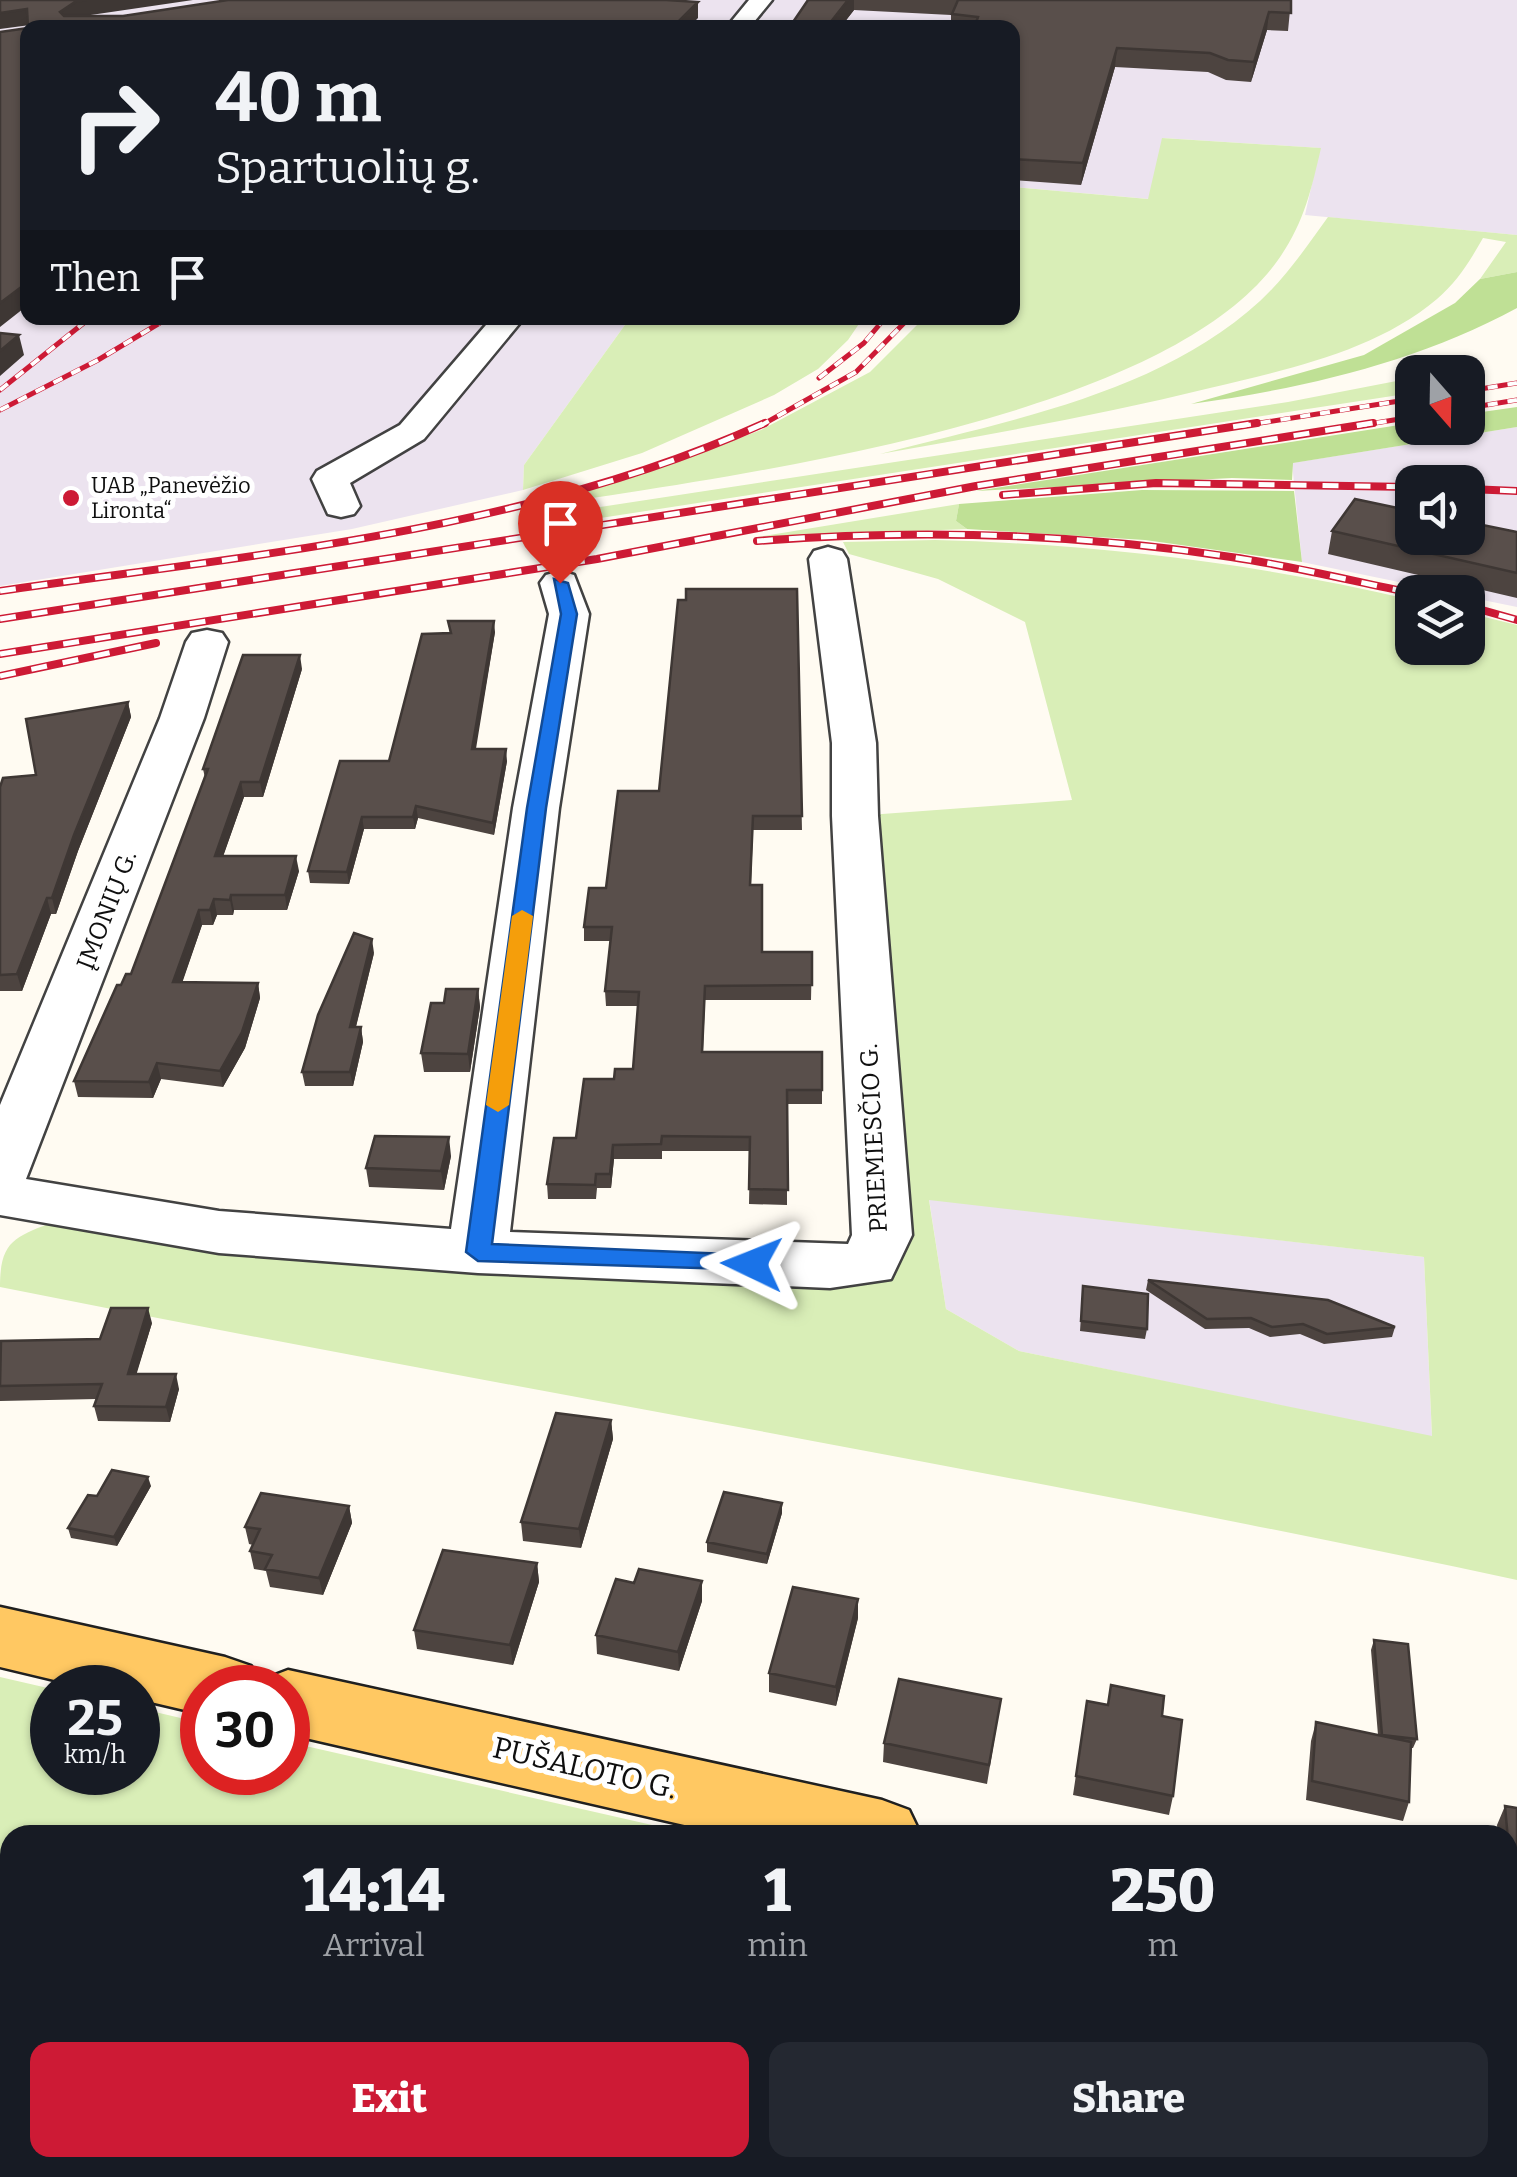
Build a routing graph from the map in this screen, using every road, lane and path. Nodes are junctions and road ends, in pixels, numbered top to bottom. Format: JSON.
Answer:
{"nodes":[{"id":1,"x":761,"y":0,"type":"edge"},
{"id":2,"x":744,"y":20,"type":"edge"},
{"id":3,"x":502,"y":325,"type":"edge"},
{"id":4,"x":340,"y":506,"type":"dead end"},
{"id":5,"x":828,"y":558,"type":"dead end"},
{"id":6,"x":560,"y":583,"type":"dead end"},
{"id":7,"x":207,"y":642,"type":"dead end"},
{"id":8,"x":3,"y":1196,"type":"edge"},
{"id":9,"x":478,"y":1252,"type":"junction"},
{"id":10,"x":0,"y":1637,"type":"edge"},
{"id":11,"x":180,"y":1678,"type":"edge"},
{"id":12,"x":310,"y":1707,"type":"edge"},
{"id":13,"x":837,"y":1825,"type":"edge"}],
"edges":[{"from":1,"to":2,"type":"street"},
{"from":3,"to":4,"type":"street"},
{"from":5,"to":9,"type":"street","name":"PRIEMIESČIO G."},
{"from":6,"to":9,"type":"street"},
{"from":7,"to":8,"type":"street","name":"ĮMONIŲ G."},
{"from":8,"to":9,"type":"street","name":"PRIEMIESČIO G."},
{"from":10,"to":11,"type":"main road"},
{"from":12,"to":13,"type":"main road","name":"PUŠALOTO G."}]}
